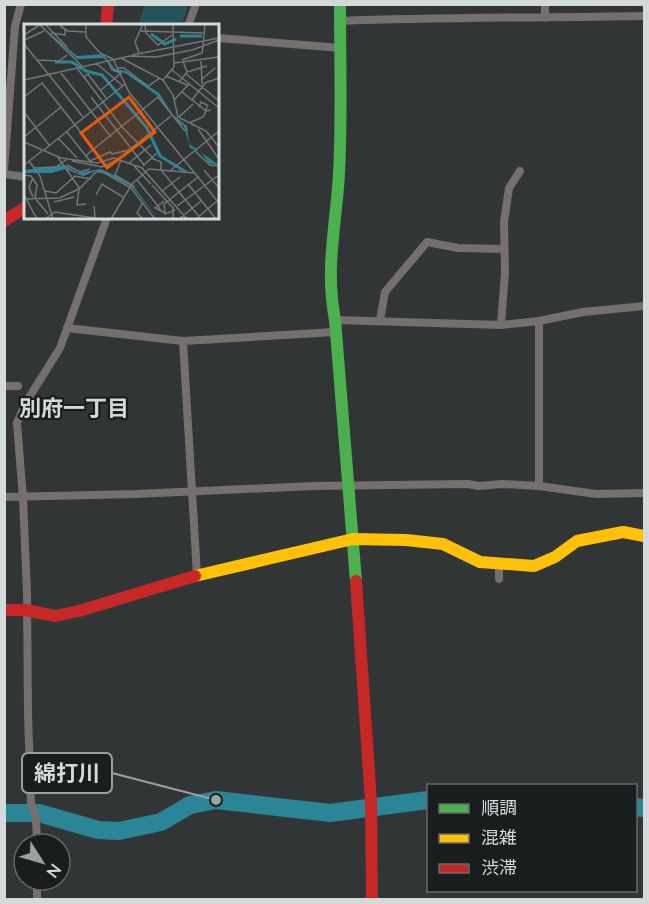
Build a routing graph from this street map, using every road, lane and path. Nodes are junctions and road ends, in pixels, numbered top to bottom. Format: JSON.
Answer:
{"nodes":[{"id":1,"x":21,"y":4,"type":"edge"},
{"id":2,"x":108,"y":4,"type":"edge"},
{"id":3,"x":196,"y":4,"type":"edge"},
{"id":4,"x":340,"y":4,"type":"edge"},
{"id":5,"x":545,"y":4,"type":"edge"},
{"id":6,"x":645,"y":16,"type":"edge"},
{"id":7,"x":545,"y":18,"type":"junction"},
{"id":8,"x":341,"y":21,"type":"junction"},
{"id":9,"x":106,"y":24,"type":"edge"},
{"id":10,"x":190,"y":24,"type":"edge"},
{"id":11,"x":219,"y":38,"type":"edge"},
{"id":12,"x":341,"y":48,"type":"junction"},
{"id":13,"x":520,"y":171,"type":"dead end"},
{"id":14,"x":4,"y":172,"type":"edge"},
{"id":15,"x":24,"y":177,"type":"edge"},
{"id":16,"x":24,"y":208,"type":"edge"},
{"id":17,"x":107,"y":219,"type":"edge"},
{"id":18,"x":4,"y":221,"type":"edge"},
{"id":19,"x":504,"y":249,"type":"junction"},
{"id":20,"x":645,"y":306,"type":"edge"},
{"id":21,"x":380,"y":320,"type":"junction"},
{"id":22,"x":539,"y":321,"type":"junction"},
{"id":23,"x":501,"y":325,"type":"junction"},
{"id":24,"x":335,"y":326,"type":"junction"},
{"id":25,"x":67,"y":328,"type":"junction"},
{"id":26,"x":183,"y":341,"type":"junction"},
{"id":27,"x":4,"y":386,"type":"edge"},
{"id":28,"x":18,"y":386,"type":"dead end"},
{"id":29,"x":539,"y":486,"type":"junction"},
{"id":30,"x":347,"y":487,"type":"junction"},
{"id":31,"x":192,"y":491,"type":"junction"},
{"id":32,"x":645,"y":493,"type":"edge"},
{"id":33,"x":4,"y":497,"type":"edge"},
{"id":34,"x":23,"y":498,"type":"junction"},
{"id":35,"x":645,"y":536,"type":"edge"},
{"id":36,"x":354,"y":539,"type":"junction"},
{"id":37,"x":499,"y":565,"type":"junction"},
{"id":38,"x":196,"y":575,"type":"junction"},
{"id":39,"x":499,"y":579,"type":"dead end"},
{"id":40,"x":4,"y":610,"type":"edge"},
{"id":41,"x":26,"y":610,"type":"junction"},
{"id":42,"x":37,"y":832,"type":"edge"},
{"id":43,"x":372,"y":900,"type":"edge"}],
"edges":[{"from":1,"to":14,"type":"street"},
{"from":2,"to":9,"type":"street"},
{"from":3,"to":10,"type":"street"},
{"from":4,"to":8,"type":"street"},
{"from":5,"to":7,"type":"street"},
{"from":6,"to":7,"type":"street"},
{"from":7,"to":8,"type":"street"},
{"from":8,"to":12,"type":"street"},
{"from":11,"to":12,"type":"street"},
{"from":12,"to":24,"type":"street"},
{"from":13,"to":19,"type":"street"},
{"from":14,"to":15,"type":"street"},
{"from":16,"to":18,"type":"street"},
{"from":17,"to":25,"type":"street"},
{"from":19,"to":21,"type":"street"},
{"from":19,"to":23,"type":"street"},
{"from":20,"to":22,"type":"street"},
{"from":21,"to":23,"type":"street"},
{"from":21,"to":24,"type":"street"},
{"from":22,"to":23,"type":"street"},
{"from":22,"to":29,"type":"street"},
{"from":24,"to":26,"type":"street"},
{"from":24,"to":30,"type":"street"},
{"from":25,"to":26,"type":"street"},
{"from":25,"to":34,"type":"street"},
{"from":26,"to":31,"type":"street"},
{"from":27,"to":28,"type":"street"},
{"from":29,"to":30,"type":"street"},
{"from":29,"to":32,"type":"street"},
{"from":30,"to":31,"type":"street"},
{"from":30,"to":36,"type":"street"},
{"from":31,"to":34,"type":"street"},
{"from":31,"to":38,"type":"street"},
{"from":33,"to":34,"type":"street"},
{"from":34,"to":41,"type":"street"},
{"from":35,"to":37,"type":"street"},
{"from":36,"to":37,"type":"street"},
{"from":36,"to":38,"type":"street"},
{"from":36,"to":43,"type":"street"},
{"from":37,"to":39,"type":"street"},
{"from":38,"to":41,"type":"street"},
{"from":40,"to":41,"type":"street"},
{"from":41,"to":42,"type":"street"}]}
